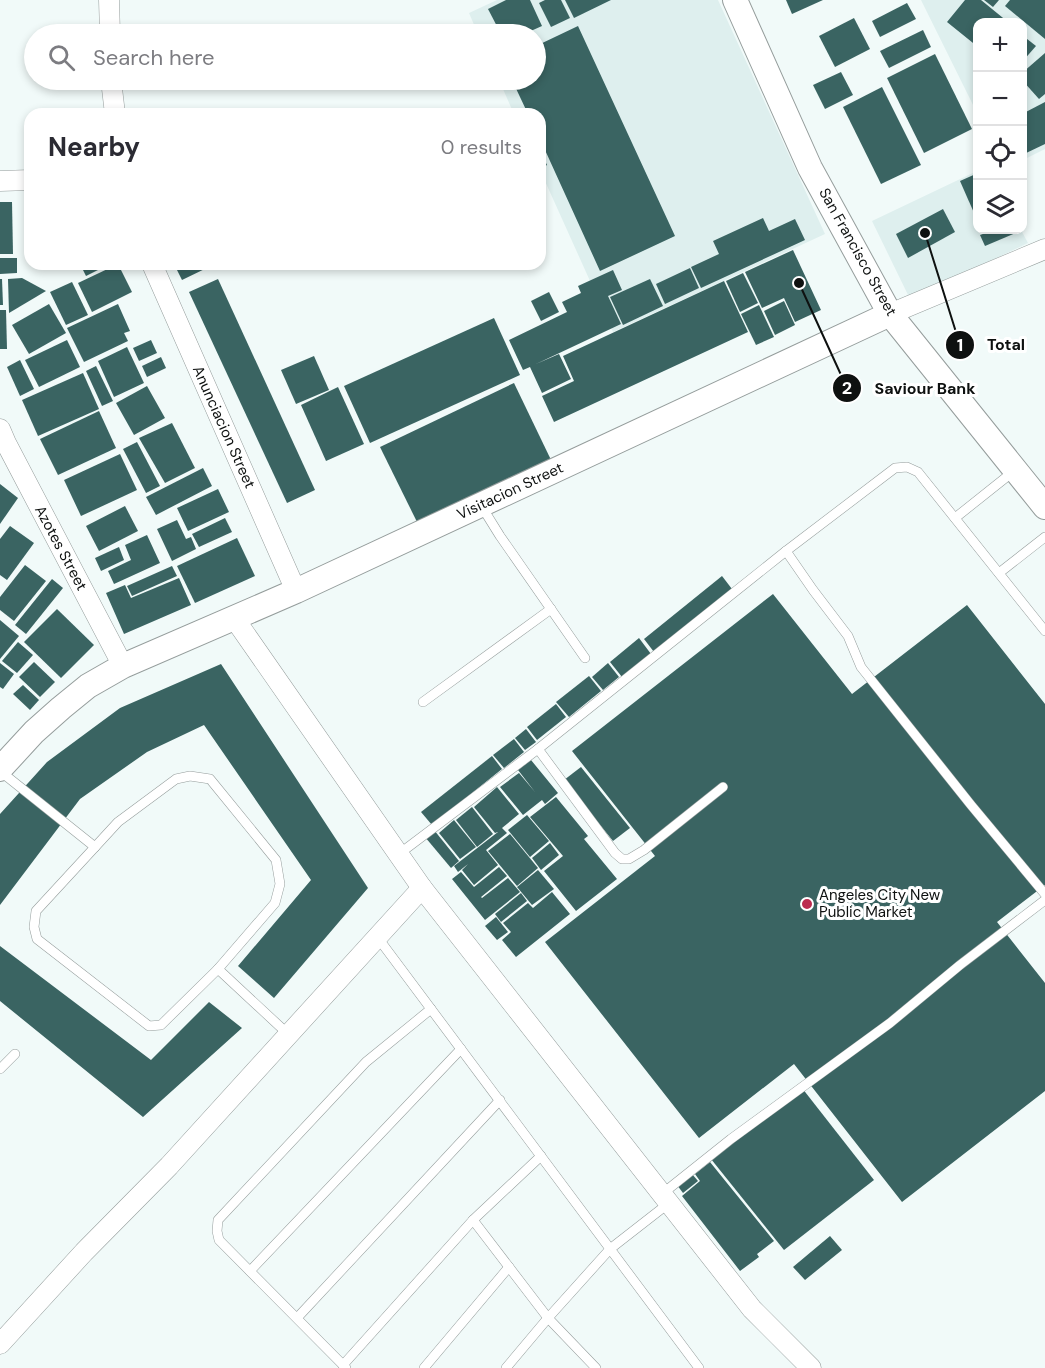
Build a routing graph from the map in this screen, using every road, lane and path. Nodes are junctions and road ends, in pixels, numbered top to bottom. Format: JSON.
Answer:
{"nodes":[{"id":1,"x":109,"y":0,"type":"edge"},
{"id":2,"x":735,"y":0,"type":"edge"},
{"id":3,"x":110,"y":24,"type":"edge"},
{"id":4,"x":112,"y":90,"type":"edge"},
{"id":5,"x":114,"y":108,"type":"edge"},
{"id":6,"x":24,"y":180,"type":"edge"},
{"id":7,"x":0,"y":181,"type":"edge"},
{"id":8,"x":1045,"y":249,"type":"edge"},
{"id":9,"x":155,"y":270,"type":"edge"},
{"id":10,"x":891,"y":314,"type":"junction"},
{"id":11,"x":2,"y":441,"type":"edge"},
{"id":12,"x":1016,"y":470,"type":"junction"},
{"id":13,"x":481,"y":505,"type":"junction"},
{"id":14,"x":1045,"y":507,"type":"edge"},
{"id":15,"x":955,"y":518,"type":"junction"},
{"id":16,"x":1045,"y":537,"type":"edge"},
{"id":17,"x":786,"y":551,"type":"junction"},
{"id":18,"x":999,"y":573,"type":"junction"},
{"id":19,"x":296,"y":591,"type":"junction"},
{"id":20,"x":550,"y":609,"type":"junction"},
{"id":21,"x":234,"y":618,"type":"junction"},
{"id":22,"x":1045,"y":631,"type":"edge"},
{"id":23,"x":585,"y":658,"type":"dead end"},
{"id":24,"x":123,"y":666,"type":"junction"},
{"id":25,"x":423,"y":702,"type":"dead end"},
{"id":26,"x":538,"y":749,"type":"junction"},
{"id":27,"x":0,"y":770,"type":"edge"},
{"id":28,"x":723,"y":787,"type":"dead end"},
{"id":29,"x":95,"y":847,"type":"junction"},
{"id":30,"x":399,"y":854,"type":"junction"},
{"id":31,"x":422,"y":888,"type":"junction"},
{"id":32,"x":1045,"y":894,"type":"edge"},
{"id":33,"x":1045,"y":900,"type":"edge"},
{"id":34,"x":378,"y":938,"type":"junction"},
{"id":35,"x":218,"y":969,"type":"junction"},
{"id":36,"x":431,"y":1009,"type":"junction"},
{"id":37,"x":289,"y":1035,"type":"junction"},
{"id":38,"x":461,"y":1049,"type":"junction"},
{"id":39,"x":15,"y":1054,"type":"dead end"},
{"id":40,"x":0,"y":1069,"type":"edge"},
{"id":41,"x":500,"y":1100,"type":"junction"},
{"id":42,"x":541,"y":1156,"type":"junction"},
{"id":43,"x":665,"y":1199,"type":"junction"},
{"id":44,"x":473,"y":1220,"type":"junction"},
{"id":45,"x":610,"y":1249,"type":"junction"},
{"id":46,"x":509,"y":1267,"type":"junction"},
{"id":47,"x":250,"y":1271,"type":"junction"},
{"id":48,"x":297,"y":1318,"type":"junction"},
{"id":49,"x":548,"y":1318,"type":"junction"},
{"id":50,"x":0,"y":1344,"type":"edge"},
{"id":51,"x":344,"y":1366,"type":"edge"},
{"id":52,"x":424,"y":1368,"type":"edge"},
{"id":53,"x":506,"y":1368,"type":"edge"},
{"id":54,"x":596,"y":1368,"type":"edge"},
{"id":55,"x":699,"y":1368,"type":"edge"},
{"id":56,"x":811,"y":1368,"type":"edge"}],
"edges":[{"from":1,"to":3,"type":"street"},
{"from":2,"to":10,"type":"street","name":"San Francisco Street"},
{"from":4,"to":5,"type":"street"},
{"from":6,"to":7,"type":"street"},
{"from":8,"to":10,"type":"street","name":"Visitacion Street"},
{"from":9,"to":19,"type":"street","name":"Anunciacion Street"},
{"from":10,"to":12,"type":"street","name":"San Francisco Street"},
{"from":10,"to":13,"type":"street","name":"Visitacion Street"},
{"from":11,"to":24,"type":"street","name":"Azotes Street"},
{"from":12,"to":14,"type":"street","name":"San Francisco Street"},
{"from":12,"to":15,"type":"lane"},
{"from":13,"to":19,"type":"street","name":"Visitacion Street"},
{"from":13,"to":20,"type":"lane"},
{"from":15,"to":17,"type":"lane"},
{"from":15,"to":18,"type":"lane"},
{"from":16,"to":18,"type":"lane"},
{"from":17,"to":26,"type":"lane"},
{"from":17,"to":32,"type":"lane"},
{"from":18,"to":22,"type":"lane"},
{"from":19,"to":21,"type":"street","name":"Visitacion Street"},
{"from":20,"to":23,"type":"lane"},
{"from":20,"to":25,"type":"lane"},
{"from":21,"to":24,"type":"street","name":"Visitacion Street"},
{"from":21,"to":30,"type":"street"},
{"from":24,"to":27,"type":"street","name":"Visitacion Street"},
{"from":26,"to":28,"type":"lane"},
{"from":26,"to":30,"type":"lane"},
{"from":27,"to":29,"type":"lane"},
{"from":29,"to":35,"type":"lane"},
{"from":29,"to":35,"type":"lane"},
{"from":30,"to":31,"type":"street"},
{"from":31,"to":34,"type":"street"},
{"from":31,"to":43,"type":"street"},
{"from":33,"to":43,"type":"lane"},
{"from":34,"to":36,"type":"lane"},
{"from":34,"to":37,"type":"street"},
{"from":35,"to":37,"type":"lane"},
{"from":36,"to":38,"type":"lane"},
{"from":36,"to":47,"type":"lane"},
{"from":37,"to":50,"type":"street"},
{"from":38,"to":41,"type":"lane"},
{"from":38,"to":47,"type":"lane"},
{"from":39,"to":40,"type":"lane"},
{"from":41,"to":42,"type":"lane"},
{"from":41,"to":48,"type":"lane"},
{"from":42,"to":44,"type":"lane"},
{"from":42,"to":45,"type":"lane"},
{"from":43,"to":45,"type":"lane"},
{"from":43,"to":56,"type":"street"},
{"from":44,"to":46,"type":"lane"},
{"from":44,"to":51,"type":"lane"},
{"from":45,"to":49,"type":"lane"},
{"from":45,"to":55,"type":"lane"},
{"from":46,"to":49,"type":"lane"},
{"from":46,"to":52,"type":"lane"},
{"from":47,"to":48,"type":"lane"},
{"from":48,"to":51,"type":"lane"},
{"from":49,"to":53,"type":"lane"},
{"from":49,"to":54,"type":"lane"}]}
